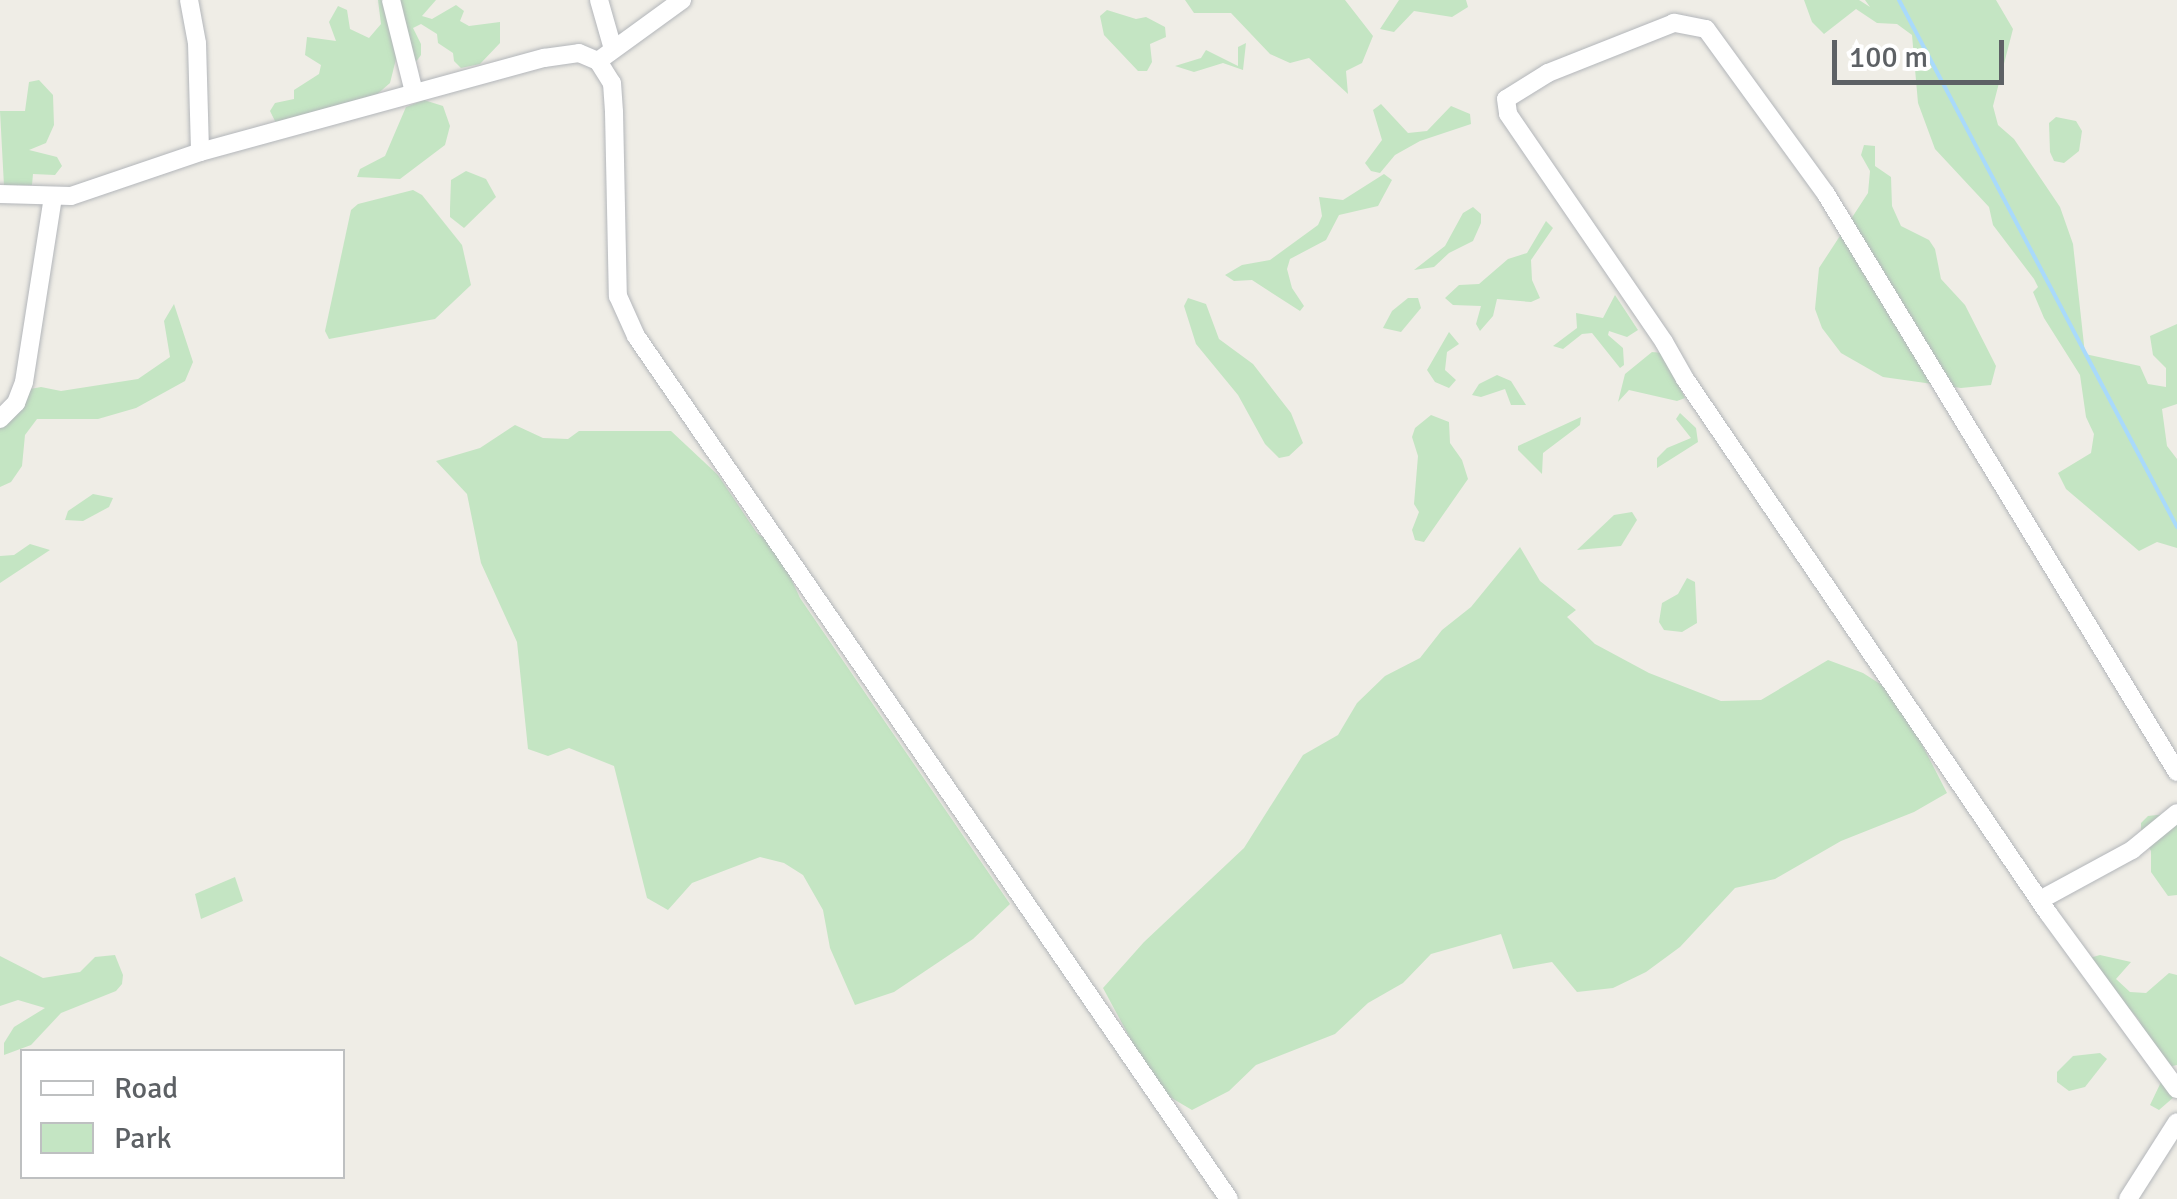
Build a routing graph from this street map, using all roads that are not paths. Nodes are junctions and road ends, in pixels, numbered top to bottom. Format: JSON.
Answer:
{"nodes":[{"id":1,"x":189,"y":0,"type":"edge"},
{"id":2,"x":391,"y":0,"type":"edge"},
{"id":3,"x":599,"y":0,"type":"edge"},
{"id":4,"x":682,"y":0,"type":"edge"},
{"id":5,"x":606,"y":55,"type":"junction"},
{"id":6,"x":414,"y":92,"type":"junction"},
{"id":7,"x":200,"y":152,"type":"junction"},
{"id":8,"x":0,"y":194,"type":"edge"},
{"id":9,"x":52,"y":196,"type":"junction"},
{"id":10,"x":0,"y":418,"type":"edge"},
{"id":11,"x":2177,"y":772,"type":"edge"},
{"id":12,"x":2177,"y":813,"type":"edge"},
{"id":13,"x":2040,"y":900,"type":"junction"},
{"id":14,"x":2177,"y":1090,"type":"edge"},
{"id":15,"x":2177,"y":1122,"type":"edge"},
{"id":16,"x":1229,"y":1199,"type":"edge"},
{"id":17,"x":2128,"y":1199,"type":"edge"}],
"edges":[{"from":1,"to":7,"type":"street"},
{"from":2,"to":6,"type":"street"},
{"from":3,"to":5,"type":"street"},
{"from":4,"to":5,"type":"street"},
{"from":5,"to":6,"type":"street"},
{"from":5,"to":16,"type":"street"},
{"from":6,"to":7,"type":"street"},
{"from":7,"to":9,"type":"street"},
{"from":8,"to":9,"type":"street"},
{"from":9,"to":10,"type":"street"},
{"from":11,"to":13,"type":"street"},
{"from":12,"to":13,"type":"street"},
{"from":13,"to":14,"type":"street"},
{"from":15,"to":17,"type":"street"}]}
